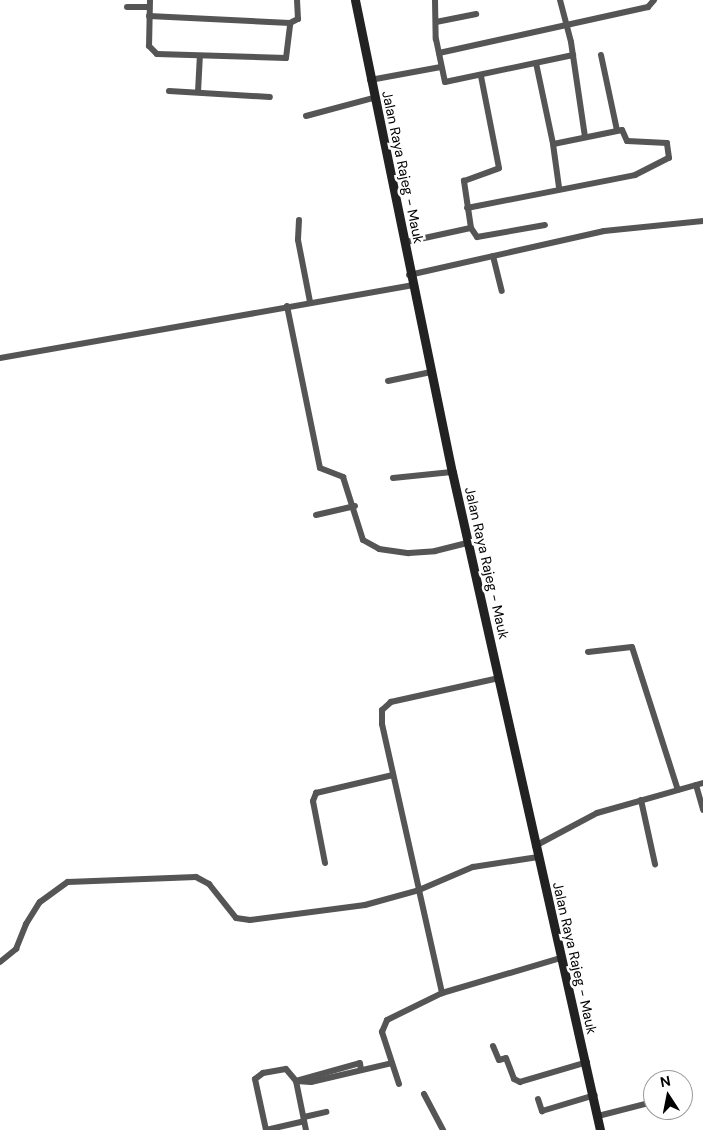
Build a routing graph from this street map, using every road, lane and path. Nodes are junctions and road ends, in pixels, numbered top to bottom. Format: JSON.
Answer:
{"nodes":[{"id":1,"x":297,"y":0,"type":"edge"},
{"id":2,"x":354,"y":0,"type":"edge"},
{"id":3,"x":435,"y":0,"type":"edge"},
{"id":4,"x":560,"y":0,"type":"edge"},
{"id":5,"x":654,"y":0,"type":"edge"},
{"id":6,"x":150,"y":3,"type":"edge"},
{"id":7,"x":127,"y":7,"type":"dead end"},
{"id":8,"x":476,"y":14,"type":"dead end"},
{"id":9,"x":149,"y":16,"type":"junction"},
{"id":10,"x":436,"y":22,"type":"junction"},
{"id":11,"x":290,"y":23,"type":"junction"},
{"id":12,"x":566,"y":24,"type":"junction"},
{"id":13,"x":439,"y":53,"type":"junction"},
{"id":14,"x":574,"y":54,"type":"junction"},
{"id":15,"x":601,"y":55,"type":"dead end"},
{"id":16,"x":200,"y":56,"type":"junction"},
{"id":17,"x":536,"y":63,"type":"junction"},
{"id":18,"x":441,"y":67,"type":"junction"},
{"id":19,"x":481,"y":76,"type":"junction"},
{"id":20,"x":370,"y":80,"type":"junction"},
{"id":21,"x":169,"y":90,"type":"dead end"},
{"id":22,"x":198,"y":92,"type":"junction"},
{"id":23,"x":270,"y":97,"type":"dead end"},
{"id":24,"x":373,"y":98,"type":"junction"},
{"id":25,"x":306,"y":116,"type":"dead end"},
{"id":26,"x":617,"y":130,"type":"junction"},
{"id":27,"x":585,"y":137,"type":"junction"},
{"id":28,"x":553,"y":144,"type":"junction"},
{"id":29,"x":559,"y":187,"type":"junction"},
{"id":30,"x":467,"y":208,"type":"junction"},
{"id":31,"x":299,"y":220,"type":"dead end"},
{"id":32,"x":703,"y":221,"type":"edge"},
{"id":33,"x":545,"y":225,"type":"dead end"},
{"id":34,"x":471,"y":228,"type":"junction"},
{"id":35,"x":406,"y":242,"type":"junction"},
{"id":36,"x":493,"y":256,"type":"junction"},
{"id":37,"x":410,"y":275,"type":"junction"},
{"id":38,"x":414,"y":286,"type":"junction"},
{"id":39,"x":502,"y":291,"type":"dead end"},
{"id":40,"x":310,"y":302,"type":"junction"},
{"id":41,"x":287,"y":306,"type":"junction"},
{"id":42,"x":0,"y":358,"type":"edge"},
{"id":43,"x":431,"y":372,"type":"junction"},
{"id":44,"x":388,"y":381,"type":"dead end"},
{"id":45,"x":452,"y":472,"type":"junction"},
{"id":46,"x":393,"y":478,"type":"dead end"},
{"id":47,"x":355,"y":506,"type":"junction"},
{"id":48,"x":316,"y":515,"type":"dead end"},
{"id":49,"x":468,"y":543,"type":"junction"},
{"id":50,"x":588,"y":652,"type":"dead end"},
{"id":51,"x":499,"y":678,"type":"junction"},
{"id":52,"x":393,"y":776,"type":"junction"},
{"id":53,"x":700,"y":784,"type":"edge"},
{"id":54,"x":678,"y":790,"type":"junction"},
{"id":55,"x":641,"y":800,"type":"junction"},
{"id":56,"x":703,"y":810,"type":"edge"},
{"id":57,"x":535,"y":846,"type":"junction"},
{"id":58,"x":538,"y":857,"type":"junction"},
{"id":59,"x":325,"y":863,"type":"dead end"},
{"id":60,"x":655,"y":864,"type":"dead end"},
{"id":61,"x":419,"y":890,"type":"junction"},
{"id":62,"x":561,"y":958,"type":"junction"},
{"id":63,"x":0,"y":962,"type":"edge"},
{"id":64,"x":442,"y":993,"type":"junction"},
{"id":65,"x":493,"y":1046,"type":"dead end"},
{"id":66,"x":588,"y":1062,"type":"junction"},
{"id":67,"x":392,"y":1063,"type":"junction"},
{"id":68,"x":296,"y":1081,"type":"junction"},
{"id":69,"x":399,"y":1084,"type":"dead end"},
{"id":70,"x":424,"y":1094,"type":"dead end"},
{"id":71,"x":595,"y":1095,"type":"junction"},
{"id":72,"x":538,"y":1099,"type":"dead end"},
{"id":73,"x":643,"y":1105,"type":"edge"},
{"id":74,"x":326,"y":1112,"type":"dead end"},
{"id":75,"x":598,"y":1116,"type":"junction"},
{"id":76,"x":304,"y":1119,"type":"junction"},
{"id":77,"x":266,"y":1130,"type":"edge"},
{"id":78,"x":306,"y":1130,"type":"edge"},
{"id":79,"x":443,"y":1130,"type":"edge"},
{"id":80,"x":600,"y":1130,"type":"edge"}],
"edges":[{"from":1,"to":11,"type":"street"},
{"from":2,"to":20,"type":"main road","name":"Jalan Raya Rajeg - Mauk"},
{"from":3,"to":10,"type":"street"},
{"from":4,"to":12,"type":"street"},
{"from":5,"to":12,"type":"street"},
{"from":6,"to":7,"type":"street"},
{"from":6,"to":9,"type":"street"},
{"from":8,"to":10,"type":"street"},
{"from":9,"to":11,"type":"street"},
{"from":9,"to":16,"type":"street"},
{"from":10,"to":13,"type":"street"},
{"from":11,"to":16,"type":"street"},
{"from":12,"to":13,"type":"street"},
{"from":12,"to":14,"type":"street"},
{"from":13,"to":18,"type":"street"},
{"from":14,"to":17,"type":"street"},
{"from":14,"to":27,"type":"street"},
{"from":15,"to":26,"type":"street"},
{"from":16,"to":22,"type":"street"},
{"from":17,"to":19,"type":"street"},
{"from":17,"to":28,"type":"street"},
{"from":18,"to":19,"type":"street"},
{"from":18,"to":20,"type":"street"},
{"from":19,"to":30,"type":"street"},
{"from":20,"to":24,"type":"main road","name":"Jalan Raya Rajeg - Mauk"},
{"from":21,"to":22,"type":"street"},
{"from":22,"to":23,"type":"street"},
{"from":24,"to":25,"type":"street"},
{"from":24,"to":35,"type":"main road","name":"Jalan Raya Rajeg - Mauk"},
{"from":26,"to":27,"type":"street"},
{"from":26,"to":29,"type":"street"},
{"from":27,"to":28,"type":"street"},
{"from":28,"to":29,"type":"street"},
{"from":29,"to":30,"type":"street"},
{"from":30,"to":34,"type":"street"},
{"from":31,"to":40,"type":"street"},
{"from":32,"to":36,"type":"street"},
{"from":33,"to":34,"type":"street"},
{"from":34,"to":35,"type":"street"},
{"from":35,"to":37,"type":"main road","name":"Jalan Raya Rajeg - Mauk"},
{"from":36,"to":37,"type":"street"},
{"from":36,"to":39,"type":"street"},
{"from":37,"to":38,"type":"main road","name":"Jalan Raya Rajeg - Mauk"},
{"from":38,"to":40,"type":"street"},
{"from":38,"to":43,"type":"main road","name":"Jalan Raya Rajeg - Mauk"},
{"from":40,"to":41,"type":"street"},
{"from":41,"to":42,"type":"street"},
{"from":41,"to":47,"type":"street"},
{"from":43,"to":44,"type":"street"},
{"from":43,"to":45,"type":"main road","name":"Jalan Raya Rajeg - Mauk"},
{"from":45,"to":46,"type":"street"},
{"from":45,"to":49,"type":"main road","name":"Jalan Raya Rajeg - Mauk"},
{"from":47,"to":48,"type":"street"},
{"from":47,"to":49,"type":"street"},
{"from":49,"to":51,"type":"main road","name":"Jalan Raya Rajeg - Mauk"},
{"from":50,"to":54,"type":"street"},
{"from":51,"to":52,"type":"street"},
{"from":51,"to":57,"type":"main road","name":"Jalan Raya Rajeg - Mauk"},
{"from":52,"to":59,"type":"street"},
{"from":52,"to":61,"type":"street"},
{"from":53,"to":54,"type":"street"},
{"from":53,"to":56,"type":"street"},
{"from":54,"to":55,"type":"street"},
{"from":55,"to":57,"type":"street"},
{"from":55,"to":60,"type":"street"},
{"from":57,"to":58,"type":"main road","name":"Jalan Raya Rajeg - Mauk"},
{"from":58,"to":61,"type":"street"},
{"from":58,"to":62,"type":"main road","name":"Jalan Raya Rajeg - Mauk"},
{"from":61,"to":63,"type":"street"},
{"from":61,"to":64,"type":"street"},
{"from":62,"to":64,"type":"street"},
{"from":62,"to":66,"type":"main road","name":"Jalan Raya Rajeg - Mauk"},
{"from":64,"to":67,"type":"street"},
{"from":65,"to":66,"type":"street"},
{"from":66,"to":71,"type":"main road","name":"Jalan Raya Rajeg - Mauk"},
{"from":67,"to":68,"type":"street"},
{"from":67,"to":69,"type":"street"},
{"from":68,"to":76,"type":"street"},
{"from":68,"to":77,"type":"street"},
{"from":70,"to":79,"type":"street"},
{"from":71,"to":72,"type":"street"},
{"from":71,"to":75,"type":"main road","name":"Jalan Raya Rajeg - Mauk"},
{"from":73,"to":75,"type":"street"},
{"from":74,"to":76,"type":"street"},
{"from":75,"to":80,"type":"main road","name":"Jalan Raya Rajeg - Mauk"},
{"from":76,"to":77,"type":"street"},
{"from":76,"to":78,"type":"street"}]}
